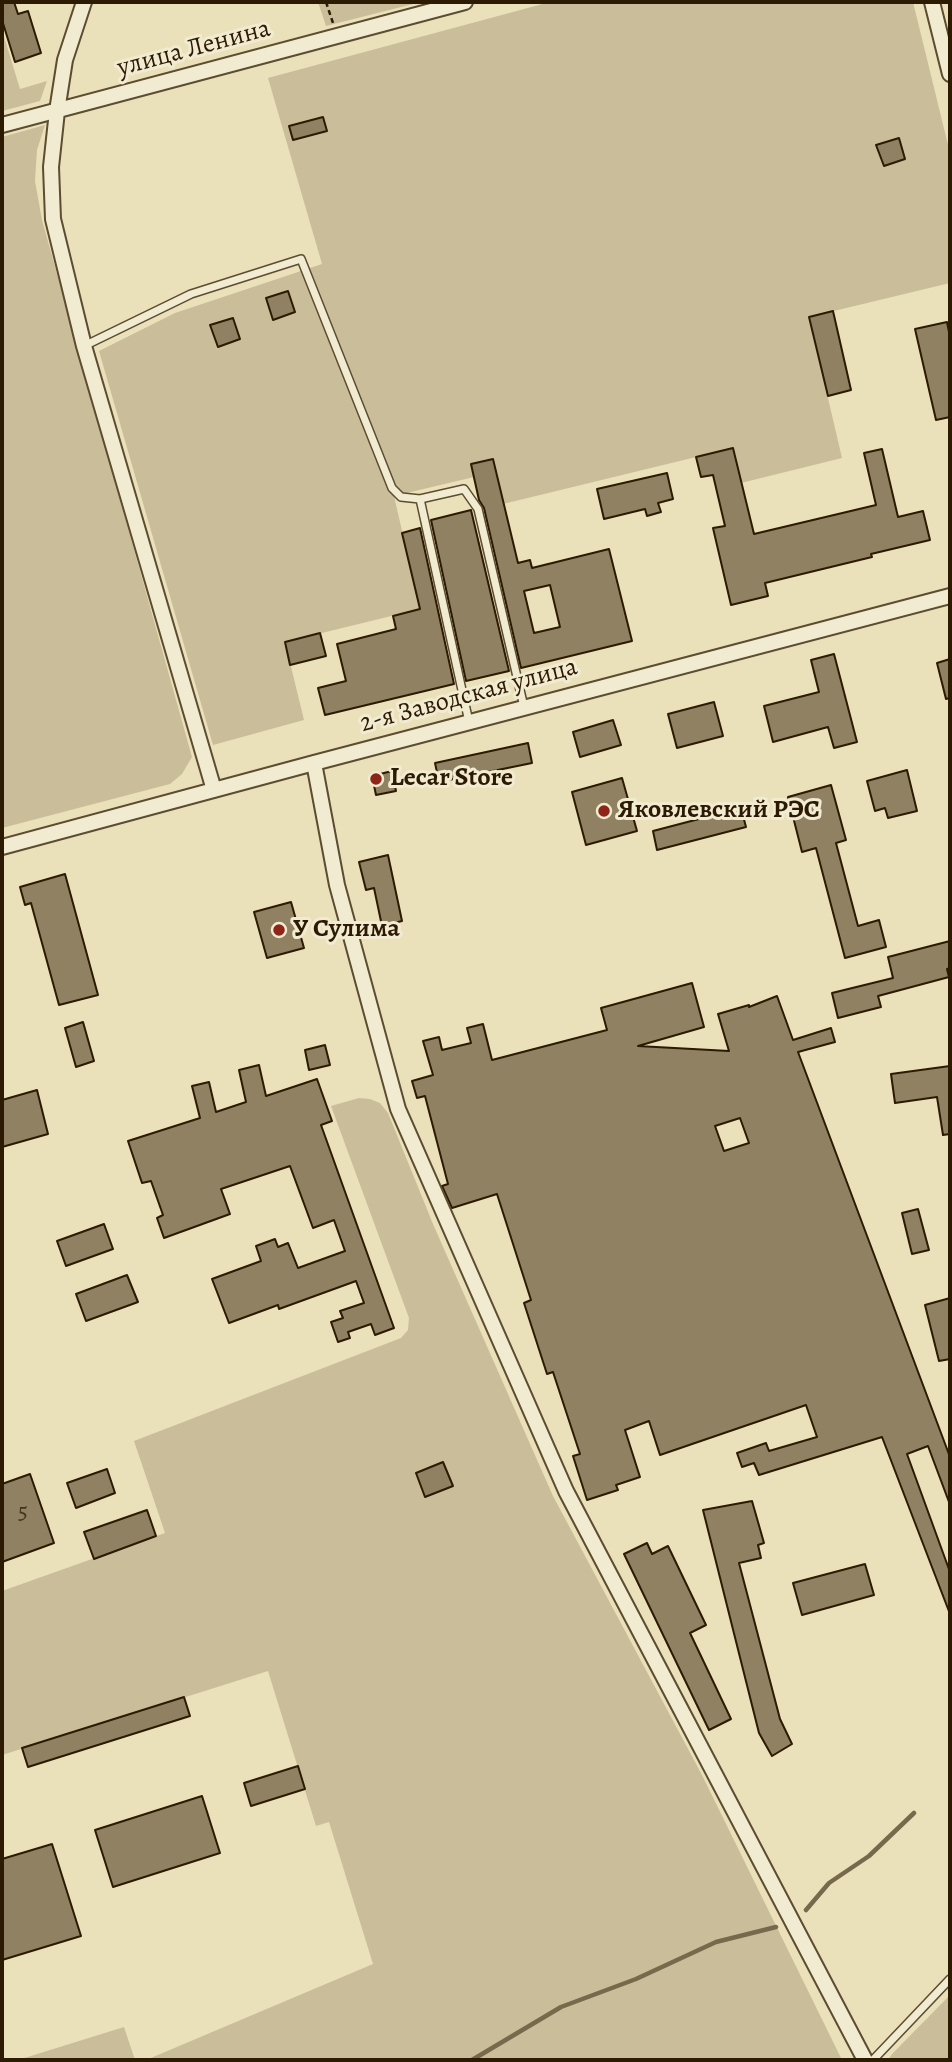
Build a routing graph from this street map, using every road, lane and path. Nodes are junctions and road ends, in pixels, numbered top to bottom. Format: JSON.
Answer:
{"nodes":[{"id":1,"x":84,"y":2,"type":"edge"},
{"id":2,"x":326,"y":2,"type":"edge"},
{"id":3,"x":465,"y":2,"type":"edge"},
{"id":4,"x":932,"y":2,"type":"edge"},
{"id":5,"x":338,"y":36,"type":"junction"},
{"id":6,"x":950,"y":74,"type":"edge"},
{"id":7,"x":57,"y":110,"type":"junction"},
{"id":8,"x":2,"y":125,"type":"edge"},
{"id":9,"x":84,"y":346,"type":"junction"},
{"id":10,"x":420,"y":499,"type":"junction"},
{"id":11,"x":950,"y":596,"type":"edge"},
{"id":12,"x":524,"y":707,"type":"junction"},
{"id":13,"x":469,"y":722,"type":"junction"},
{"id":14,"x":314,"y":762,"type":"junction"},
{"id":15,"x":214,"y":790,"type":"junction"},
{"id":16,"x":2,"y":847,"type":"edge"},
{"id":17,"x":950,"y":1979,"type":"edge"},
{"id":18,"x":865,"y":2060,"type":"edge"},
{"id":19,"x":873,"y":2060,"type":"edge"}],
"edges":[{"from":1,"to":7,"type":"street"},
{"from":2,"to":5,"type":"path"},
{"from":3,"to":5,"type":"street","name":"улица Ленина"},
{"from":4,"to":6,"type":"street"},
{"from":5,"to":7,"type":"street","name":"улица Ленина"},
{"from":7,"to":8,"type":"street","name":"улица Ленина"},
{"from":7,"to":9,"type":"street"},
{"from":9,"to":10,"type":"lane"},
{"from":9,"to":15,"type":"street"},
{"from":10,"to":12,"type":"lane"},
{"from":10,"to":13,"type":"lane"},
{"from":11,"to":12,"type":"street","name":"2-я Заводская улица"},
{"from":12,"to":13,"type":"street","name":"2-я Заводская улица"},
{"from":13,"to":14,"type":"street","name":"2-я Заводская улица"},
{"from":14,"to":15,"type":"street","name":"2-я Заводская улица"},
{"from":14,"to":18,"type":"street"},
{"from":15,"to":16,"type":"street","name":"2-я Заводская улица"},
{"from":17,"to":19,"type":"lane"}]}
